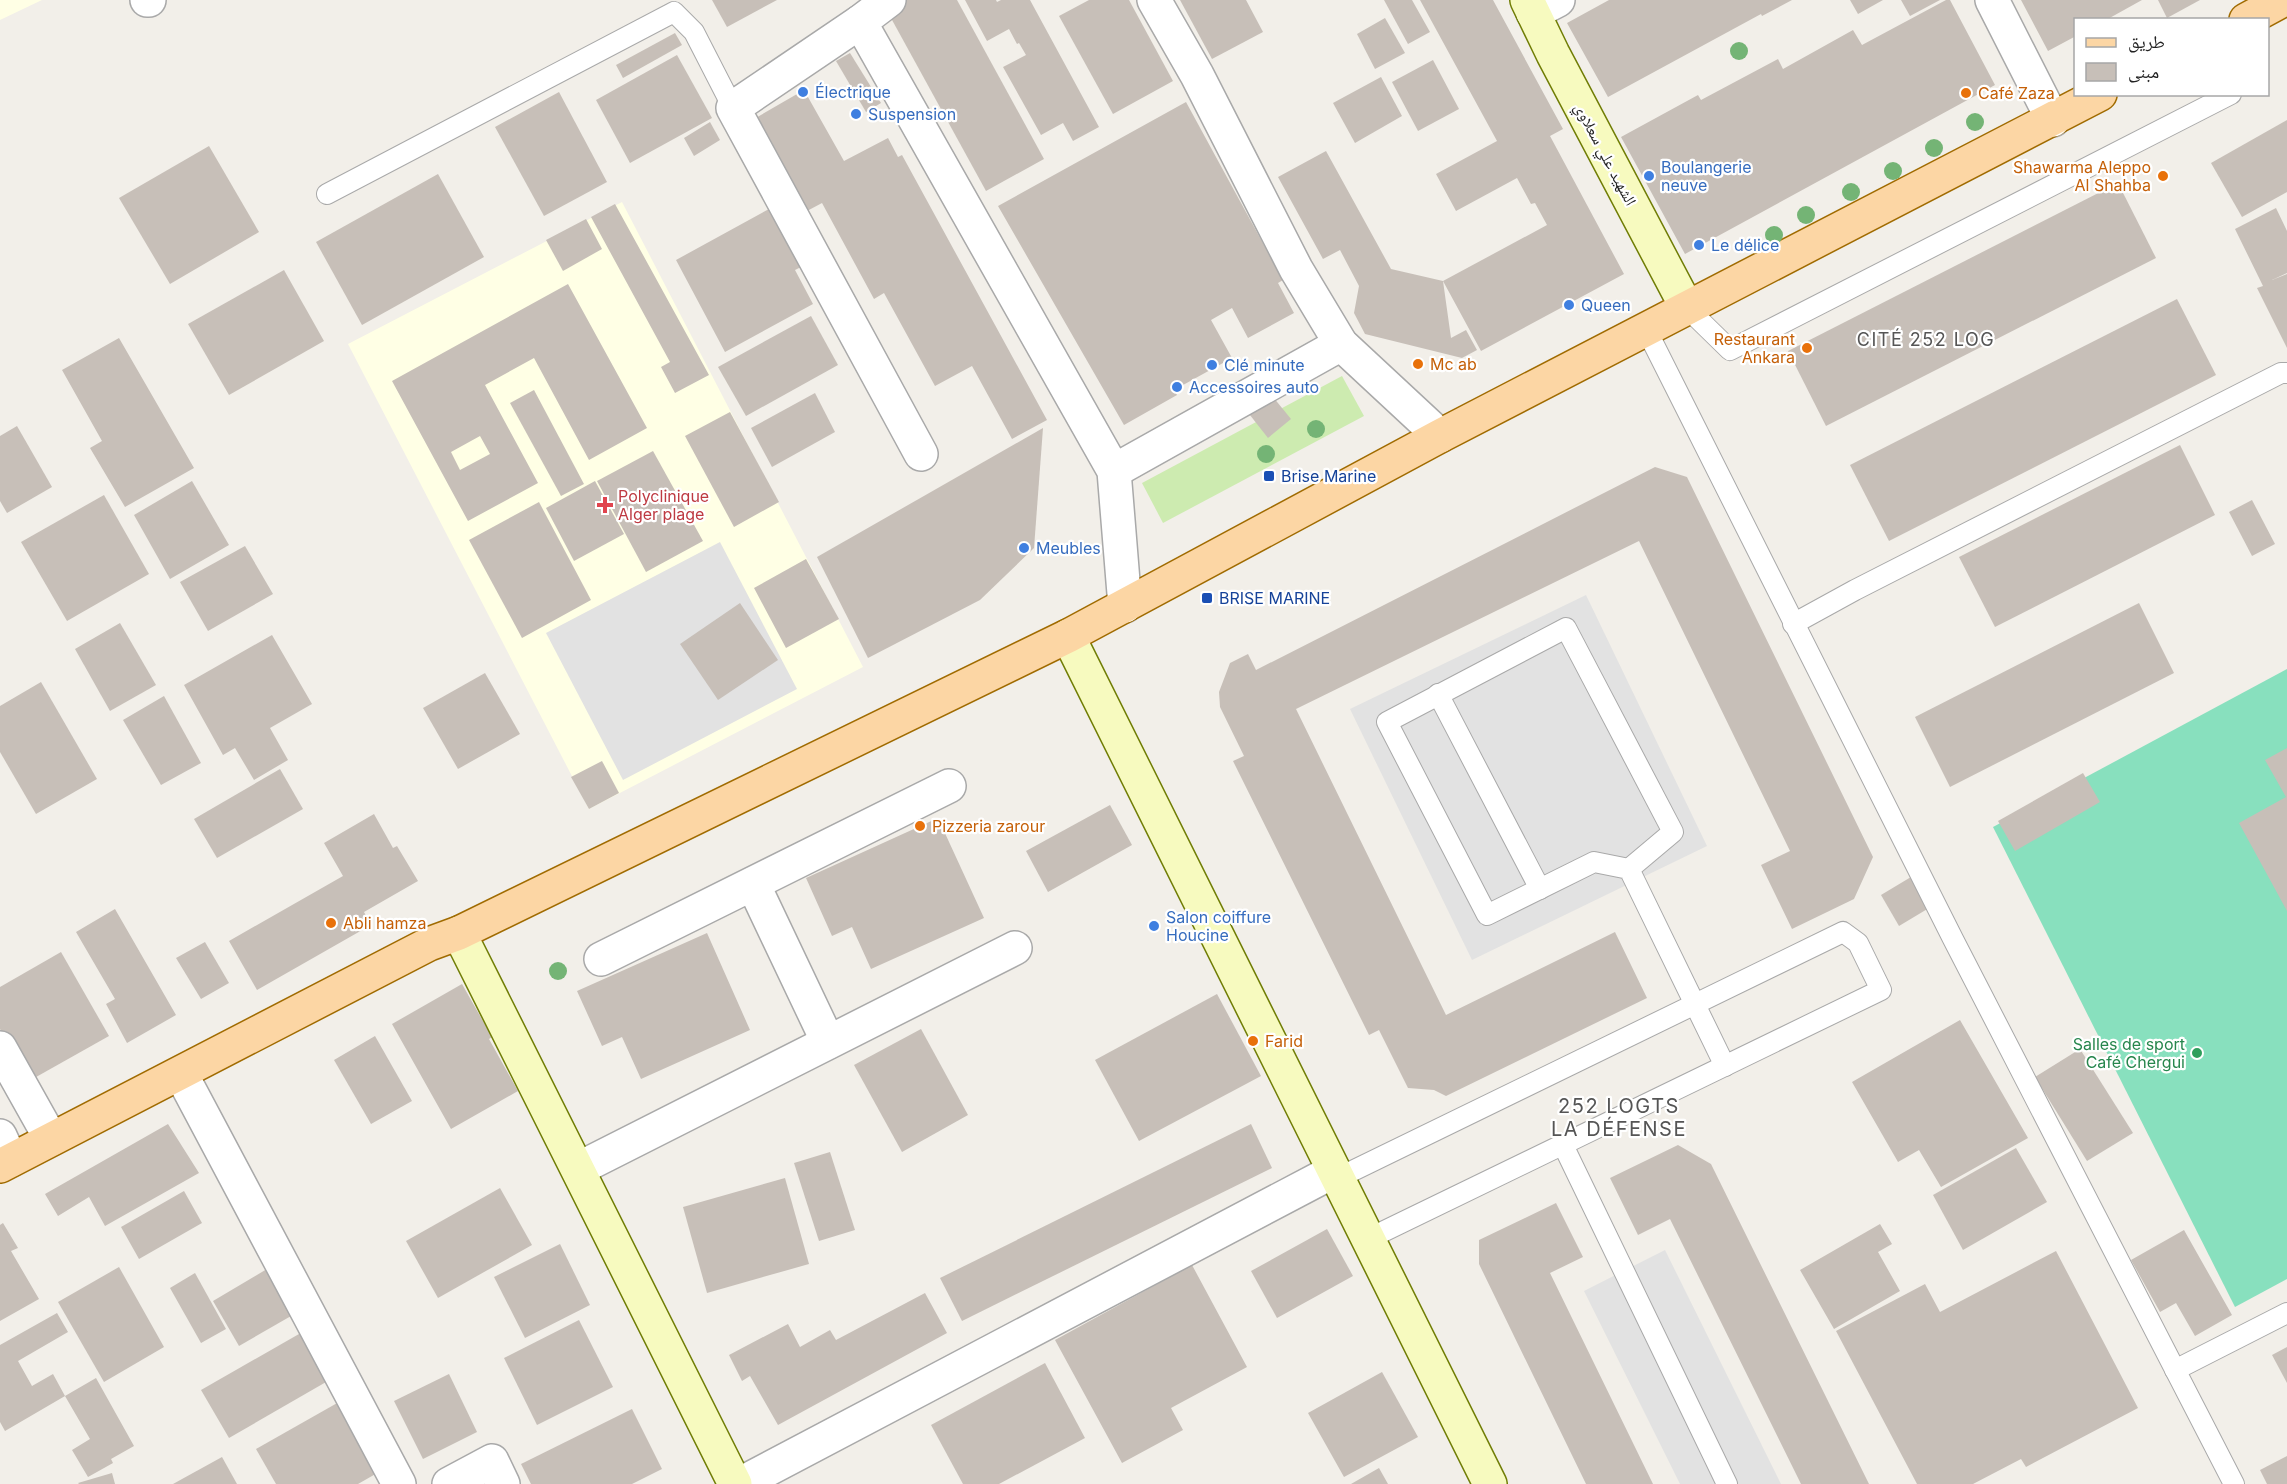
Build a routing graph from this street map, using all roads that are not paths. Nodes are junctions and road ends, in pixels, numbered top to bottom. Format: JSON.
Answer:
{"nodes":[{"id":1,"x":889,"y":0,"type":"edge"},
{"id":2,"x":1154,"y":0,"type":"edge"},
{"id":3,"x":1992,"y":0,"type":"edge"},
{"id":4,"x":2283,"y":0,"type":"edge"},
{"id":5,"x":1539,"y":4,"type":"edge"},
{"id":6,"x":2251,"y":18,"type":"edge"},
{"id":7,"x":860,"y":22,"type":"junction"},
{"id":8,"x":2096,"y":96,"type":"edge"},
{"id":9,"x":2227,"y":96,"type":"edge"},
{"id":10,"x":733,"y":108,"type":"junction"},
{"id":11,"x":2053,"y":120,"type":"junction"},
{"id":12,"x":327,"y":194,"type":"dead end"},
{"id":13,"x":1687,"y":308,"type":"junction"},
{"id":14,"x":1646,"y":329,"type":"junction"},
{"id":15,"x":1341,"y":344,"type":"junction"},
{"id":16,"x":2287,"y":373,"type":"edge"},
{"id":17,"x":1440,"y":436,"type":"junction"},
{"id":18,"x":921,"y":454,"type":"dead end"},
{"id":19,"x":1114,"y":471,"type":"junction"},
{"id":20,"x":1125,"y":606,"type":"junction"},
{"id":21,"x":1793,"y":624,"type":"junction"},
{"id":22,"x":1068,"y":636,"type":"junction"},
{"id":23,"x":1438,"y":694,"type":"junction"},
{"id":24,"x":949,"y":786,"type":"dead end"},
{"id":25,"x":1629,"y":869,"type":"junction"},
{"id":26,"x":753,"y":884,"type":"junction"},
{"id":27,"x":1540,"y":889,"type":"junction"},
{"id":28,"x":459,"y":933,"type":"junction"},
{"id":29,"x":1015,"y":948,"type":"dead end"},
{"id":30,"x":601,"y":959,"type":"dead end"},
{"id":31,"x":1695,"y":1004,"type":"junction"},
{"id":32,"x":828,"y":1042,"type":"junction"},
{"id":33,"x":0,"y":1048,"type":"edge"},
{"id":34,"x":1725,"y":1066,"type":"junction"},
{"id":35,"x":181,"y":1074,"type":"junction"},
{"id":36,"x":51,"y":1139,"type":"junction"},
{"id":37,"x":1563,"y":1145,"type":"junction"},
{"id":38,"x":4,"y":1154,"type":"edge"},
{"id":39,"x":578,"y":1169,"type":"junction"},
{"id":40,"x":1336,"y":1175,"type":"junction"},
{"id":41,"x":1368,"y":1239,"type":"junction"},
{"id":42,"x":2287,"y":1313,"type":"edge"},
{"id":43,"x":2175,"y":1370,"type":"junction"},
{"id":44,"x":399,"y":1484,"type":"edge"},
{"id":45,"x":449,"y":1484,"type":"edge"},
{"id":46,"x":503,"y":1484,"type":"edge"},
{"id":47,"x":735,"y":1484,"type":"edge"},
{"id":48,"x":740,"y":1484,"type":"edge"},
{"id":49,"x":1490,"y":1484,"type":"edge"},
{"id":50,"x":1727,"y":1484,"type":"edge"},
{"id":51,"x":2234,"y":1484,"type":"edge"}],
"edges":[{"from":1,"to":7,"type":"street"},
{"from":2,"to":15,"type":"street"},
{"from":3,"to":11,"type":"street"},
{"from":4,"to":6,"type":"main road"},
{"from":5,"to":13,"type":"main road","name":"الشهيد علي سعلاوي"},
{"from":7,"to":10,"type":"street"},
{"from":7,"to":19,"type":"street"},
{"from":8,"to":11,"type":"main road"},
{"from":9,"to":13,"type":"lane"},
{"from":10,"to":12,"type":"lane"},
{"from":10,"to":18,"type":"street"},
{"from":11,"to":13,"type":"main road"},
{"from":13,"to":14,"type":"main road"},
{"from":14,"to":17,"type":"main road"},
{"from":14,"to":21,"type":"lane"},
{"from":15,"to":17,"type":"street"},
{"from":15,"to":19,"type":"street"},
{"from":16,"to":21,"type":"lane"},
{"from":17,"to":20,"type":"main road"},
{"from":19,"to":20,"type":"street"},
{"from":20,"to":22,"type":"main road"},
{"from":21,"to":43,"type":"lane"},
{"from":22,"to":28,"type":"main road"},
{"from":22,"to":40,"type":"main road"},
{"from":23,"to":25,"type":"lane"},
{"from":23,"to":27,"type":"lane"},
{"from":23,"to":27,"type":"lane"},
{"from":24,"to":26,"type":"street"},
{"from":25,"to":27,"type":"lane"},
{"from":25,"to":31,"type":"lane"},
{"from":26,"to":30,"type":"street"},
{"from":26,"to":32,"type":"street"},
{"from":28,"to":35,"type":"main road"},
{"from":28,"to":39,"type":"main road"},
{"from":29,"to":32,"type":"street"},
{"from":31,"to":34,"type":"lane"},
{"from":31,"to":34,"type":"lane"},
{"from":31,"to":40,"type":"lane"},
{"from":32,"to":39,"type":"street"},
{"from":33,"to":36,"type":"street"},
{"from":34,"to":37,"type":"lane"},
{"from":35,"to":36,"type":"main road"},
{"from":35,"to":44,"type":"street"},
{"from":36,"to":38,"type":"main road"},
{"from":37,"to":41,"type":"lane"},
{"from":37,"to":50,"type":"lane"},
{"from":39,"to":47,"type":"main road"},
{"from":40,"to":41,"type":"main road"},
{"from":40,"to":48,"type":"street"},
{"from":41,"to":49,"type":"main road"},
{"from":42,"to":43,"type":"lane"},
{"from":43,"to":51,"type":"lane"},
{"from":45,"to":46,"type":"street"}]}
